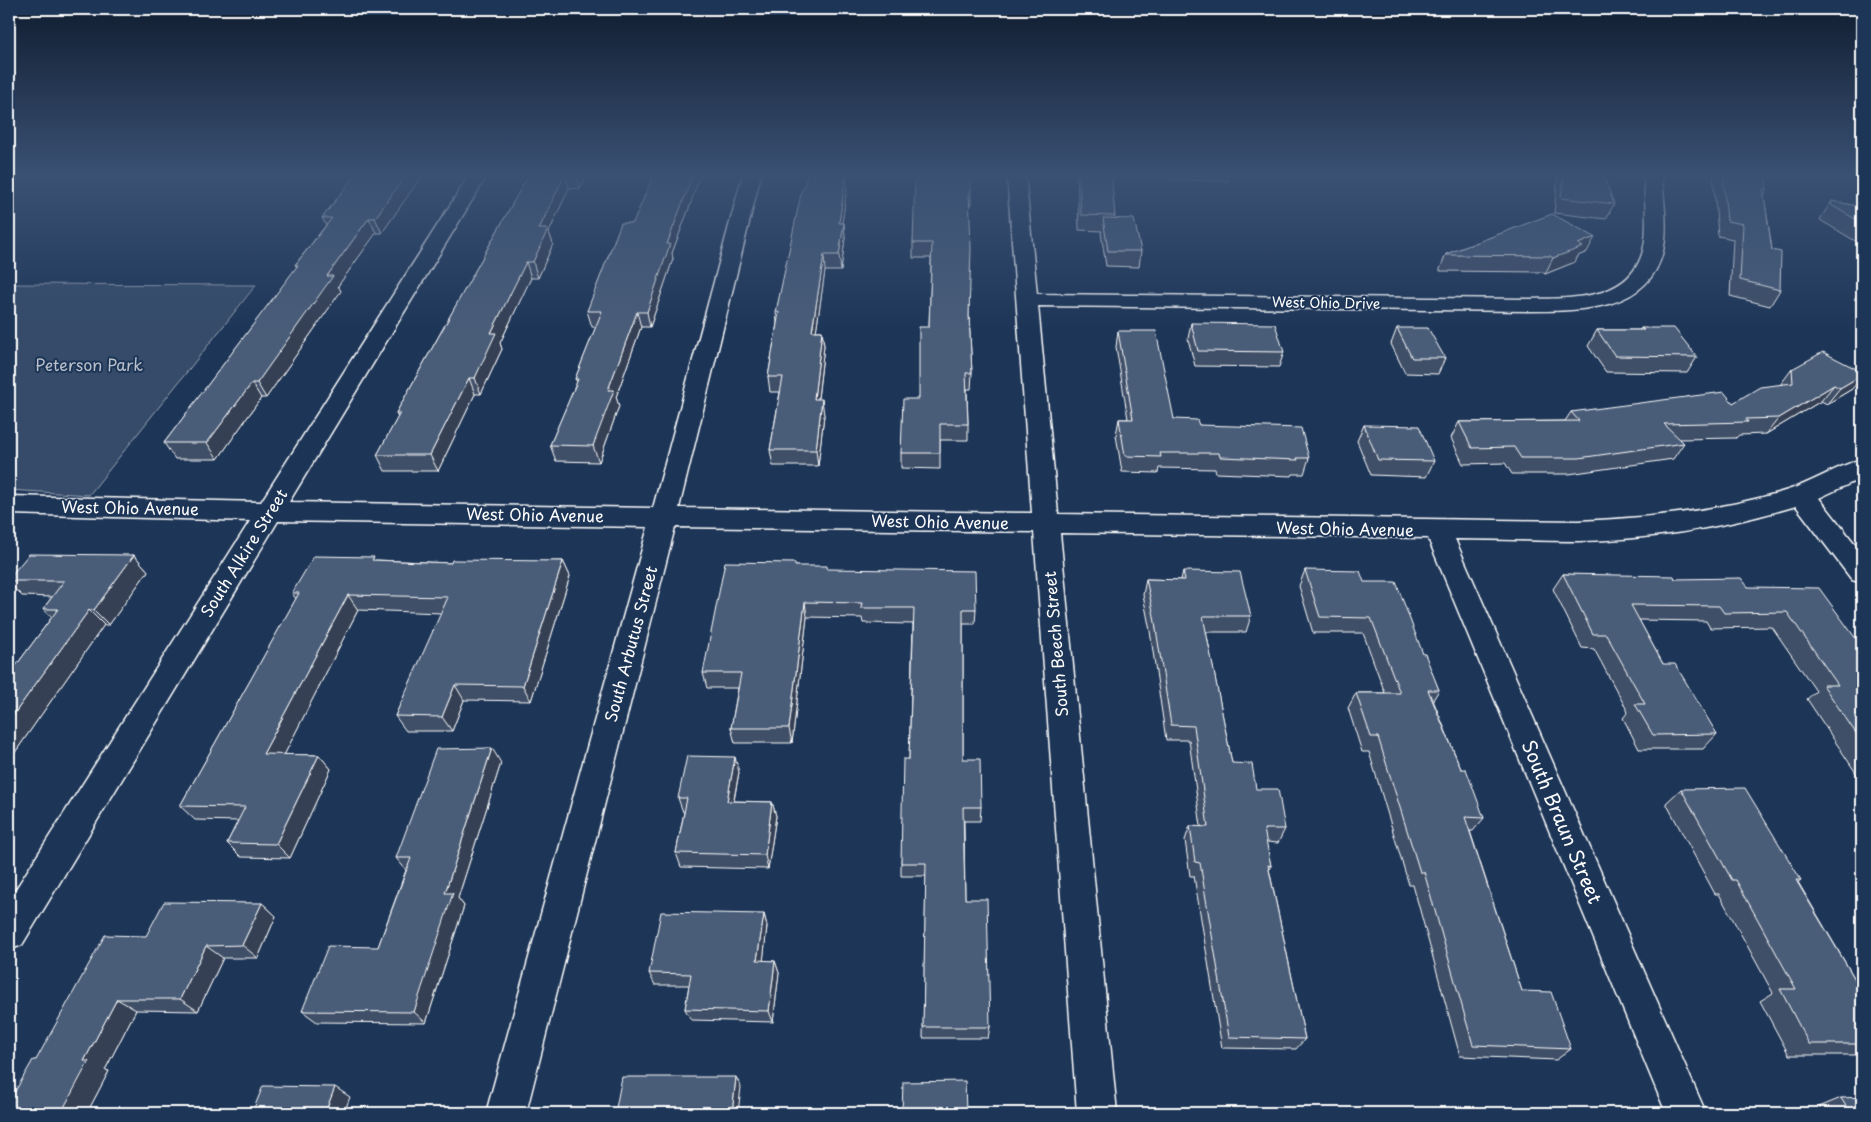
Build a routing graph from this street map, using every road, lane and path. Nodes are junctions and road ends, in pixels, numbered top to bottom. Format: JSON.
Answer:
{"nodes":[{"id":1,"x":447,"y":226,"type":"edge"},
{"id":2,"x":739,"y":226,"type":"edge"},
{"id":3,"x":1020,"y":226,"type":"edge"},
{"id":4,"x":1653,"y":226,"type":"edge"},
{"id":5,"x":1026,"y":300,"type":"junction"},
{"id":6,"x":1862,"y":468,"type":"edge"},
{"id":7,"x":1802,"y":495,"type":"junction"},
{"id":8,"x":9,"y":505,"type":"edge"},
{"id":9,"x":270,"y":511,"type":"junction"},
{"id":10,"x":664,"y":517,"type":"junction"},
{"id":11,"x":1045,"y":524,"type":"junction"},
{"id":12,"x":1438,"y":530,"type":"junction"},
{"id":13,"x":1862,"y":573,"type":"edge"},
{"id":14,"x":9,"y":932,"type":"edge"},
{"id":15,"x":506,"y":1113,"type":"edge"},
{"id":16,"x":1097,"y":1113,"type":"edge"},
{"id":17,"x":1686,"y":1113,"type":"edge"}],
"edges":[{"from":1,"to":9,"type":"street","name":"South Alkire Street"},
{"from":2,"to":10,"type":"street","name":"South Arbutus Street"},
{"from":3,"to":5,"type":"street","name":"South Beech Street"},
{"from":4,"to":5,"type":"street","name":"West Ohio Drive"},
{"from":5,"to":11,"type":"street","name":"South Beech Street"},
{"from":6,"to":7,"type":"street","name":"West Ohio Avenue"},
{"from":7,"to":12,"type":"street","name":"West Ohio Avenue"},
{"from":7,"to":13,"type":"street"},
{"from":8,"to":9,"type":"street","name":"West Ohio Avenue"},
{"from":9,"to":10,"type":"street","name":"West Ohio Avenue"},
{"from":9,"to":14,"type":"street","name":"South Alkire Street"},
{"from":10,"to":11,"type":"street","name":"West Ohio Avenue"},
{"from":10,"to":15,"type":"street","name":"South Arbutus Street"},
{"from":11,"to":12,"type":"street","name":"West Ohio Avenue"},
{"from":11,"to":16,"type":"street","name":"South Beech Street"},
{"from":12,"to":17,"type":"street","name":"South Braun Street"}]}
